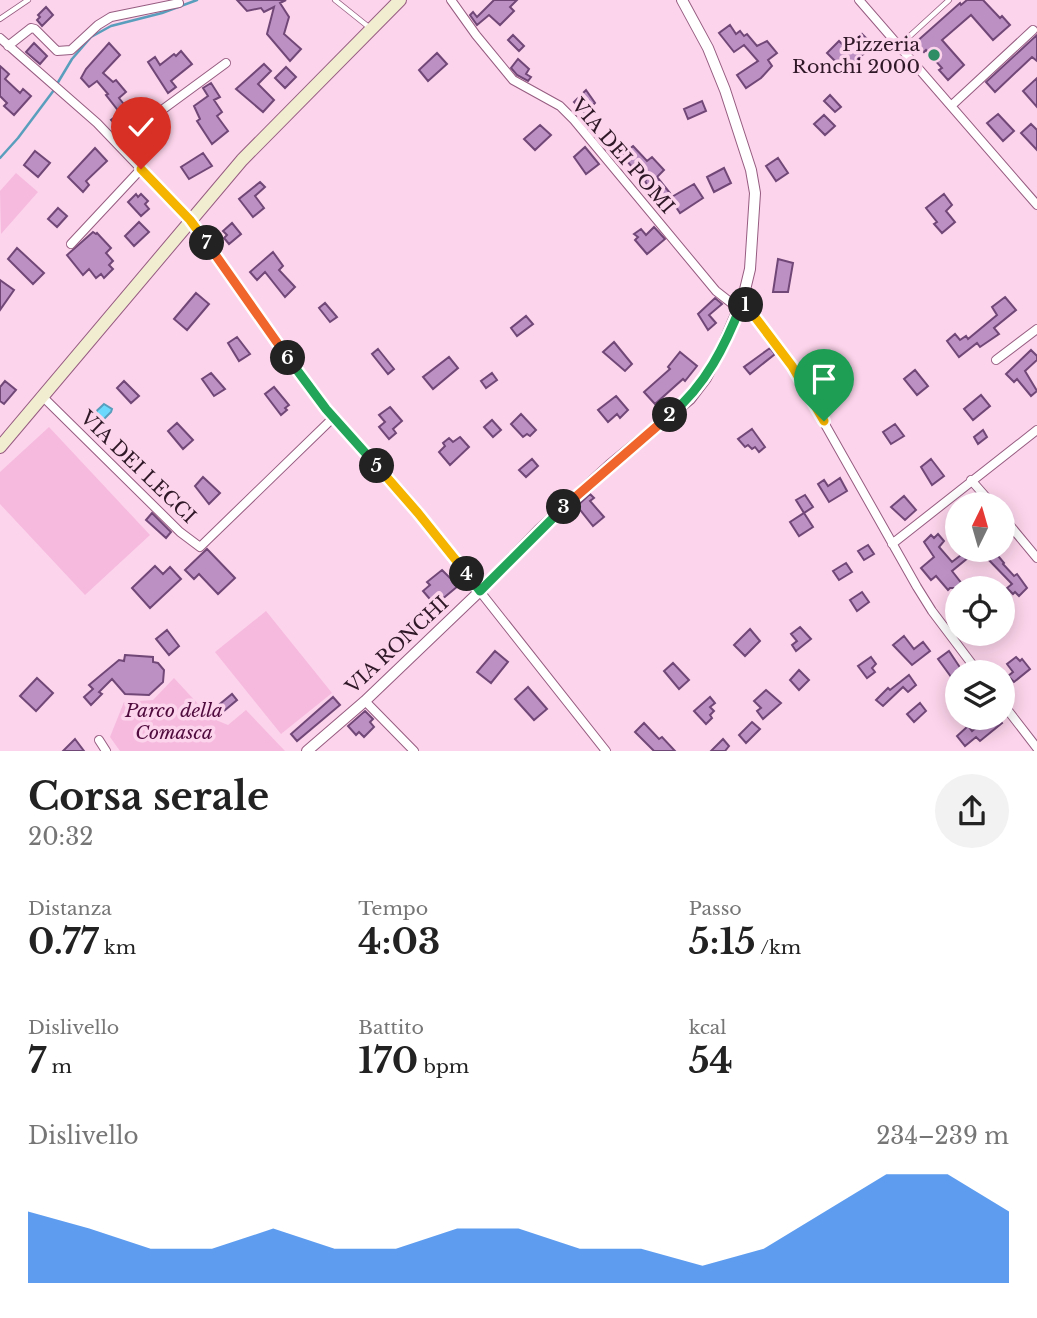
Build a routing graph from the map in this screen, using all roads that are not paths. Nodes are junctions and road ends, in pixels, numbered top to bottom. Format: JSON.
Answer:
{"nodes":[{"id":1,"x":28,"y":0,"type":"edge"},
{"id":2,"x":335,"y":0,"type":"edge"},
{"id":3,"x":400,"y":0,"type":"edge"},
{"id":4,"x":451,"y":0,"type":"edge"},
{"id":5,"x":682,"y":0,"type":"edge"},
{"id":6,"x":859,"y":0,"type":"edge"},
{"id":7,"x":949,"y":0,"type":"edge"},
{"id":8,"x":178,"y":4,"type":"dead end"},
{"id":9,"x":0,"y":19,"type":"edge"},
{"id":10,"x":370,"y":29,"type":"junction"},
{"id":11,"x":1033,"y":30,"type":"dead end"},
{"id":12,"x":0,"y":38,"type":"edge"},
{"id":13,"x":9,"y":46,"type":"junction"},
{"id":14,"x":899,"y":46,"type":"junction"},
{"id":15,"x":226,"y":63,"type":"dead end"},
{"id":16,"x":951,"y":106,"type":"junction"},
{"id":17,"x":117,"y":143,"type":"junction"},
{"id":18,"x":141,"y":169,"type":"junction"},
{"id":19,"x":1036,"y":201,"type":"edge"},
{"id":20,"x":190,"y":220,"type":"junction"},
{"id":21,"x":71,"y":244,"type":"dead end"},
{"id":22,"x":740,"y":306,"type":"junction"},
{"id":23,"x":1037,"y":329,"type":"edge"},
{"id":24,"x":996,"y":360,"type":"dead end"},
{"id":25,"x":43,"y":397,"type":"junction"},
{"id":26,"x":334,"y":417,"type":"junction"},
{"id":27,"x":1037,"y":430,"type":"edge"},
{"id":28,"x":0,"y":447,"type":"edge"},
{"id":29,"x":971,"y":480,"type":"junction"},
{"id":30,"x":982,"y":492,"type":"edge"},
{"id":31,"x":1015,"y":531,"type":"edge"},
{"id":32,"x":892,"y":544,"type":"junction"},
{"id":33,"x":1037,"y":558,"type":"edge"},
{"id":34,"x":480,"y":591,"type":"junction"},
{"id":35,"x":969,"y":660,"type":"edge"},
{"id":36,"x":365,"y":701,"type":"junction"},
{"id":37,"x":1015,"y":720,"type":"edge"},
{"id":38,"x":99,"y":740,"type":"dead end"},
{"id":39,"x":1037,"y":748,"type":"edge"},
{"id":40,"x":106,"y":751,"type":"edge"},
{"id":41,"x":307,"y":751,"type":"edge"},
{"id":42,"x":414,"y":751,"type":"edge"},
{"id":43,"x":606,"y":751,"type":"edge"}],
"edges":[{"from":1,"to":9,"type":"lane"},
{"from":2,"to":10,"type":"lane"},
{"from":3,"to":10,"type":"main road"},
{"from":4,"to":22,"type":"street","name":"VIA DEI POMI"},
{"from":5,"to":22,"type":"street","name":"VIA RONCHI"},
{"from":6,"to":14,"type":"street"},
{"from":7,"to":14,"type":"lane"},
{"from":8,"to":13,"type":"street"},
{"from":10,"to":20,"type":"main road"},
{"from":11,"to":16,"type":"street"},
{"from":12,"to":13,"type":"street"},
{"from":13,"to":17,"type":"street"},
{"from":14,"to":16,"type":"street"},
{"from":15,"to":17,"type":"street"},
{"from":16,"to":19,"type":"street"},
{"from":17,"to":18,"type":"street"},
{"from":18,"to":20,"type":"street"},
{"from":18,"to":21,"type":"street"},
{"from":20,"to":25,"type":"main road"},
{"from":20,"to":26,"type":"street"},
{"from":22,"to":32,"type":"street","name":"VIA DEI POMI"},
{"from":22,"to":34,"type":"street","name":"VIA RONCHI"},
{"from":23,"to":24,"type":"street"},
{"from":25,"to":26,"type":"street","name":"VIA DEI LECCI"},
{"from":25,"to":28,"type":"main road"},
{"from":26,"to":34,"type":"street"},
{"from":27,"to":29,"type":"street"},
{"from":29,"to":30,"type":"street"},
{"from":29,"to":32,"type":"street"},
{"from":31,"to":33,"type":"street"},
{"from":32,"to":35,"type":"street","name":"VIA DEI POMI"},
{"from":34,"to":36,"type":"street","name":"VIA RONCHI"},
{"from":34,"to":43,"type":"street"},
{"from":36,"to":41,"type":"street","name":"VIA RONCHI"},
{"from":36,"to":42,"type":"street"},
{"from":37,"to":39,"type":"street"},
{"from":38,"to":40,"type":"street"}]}
